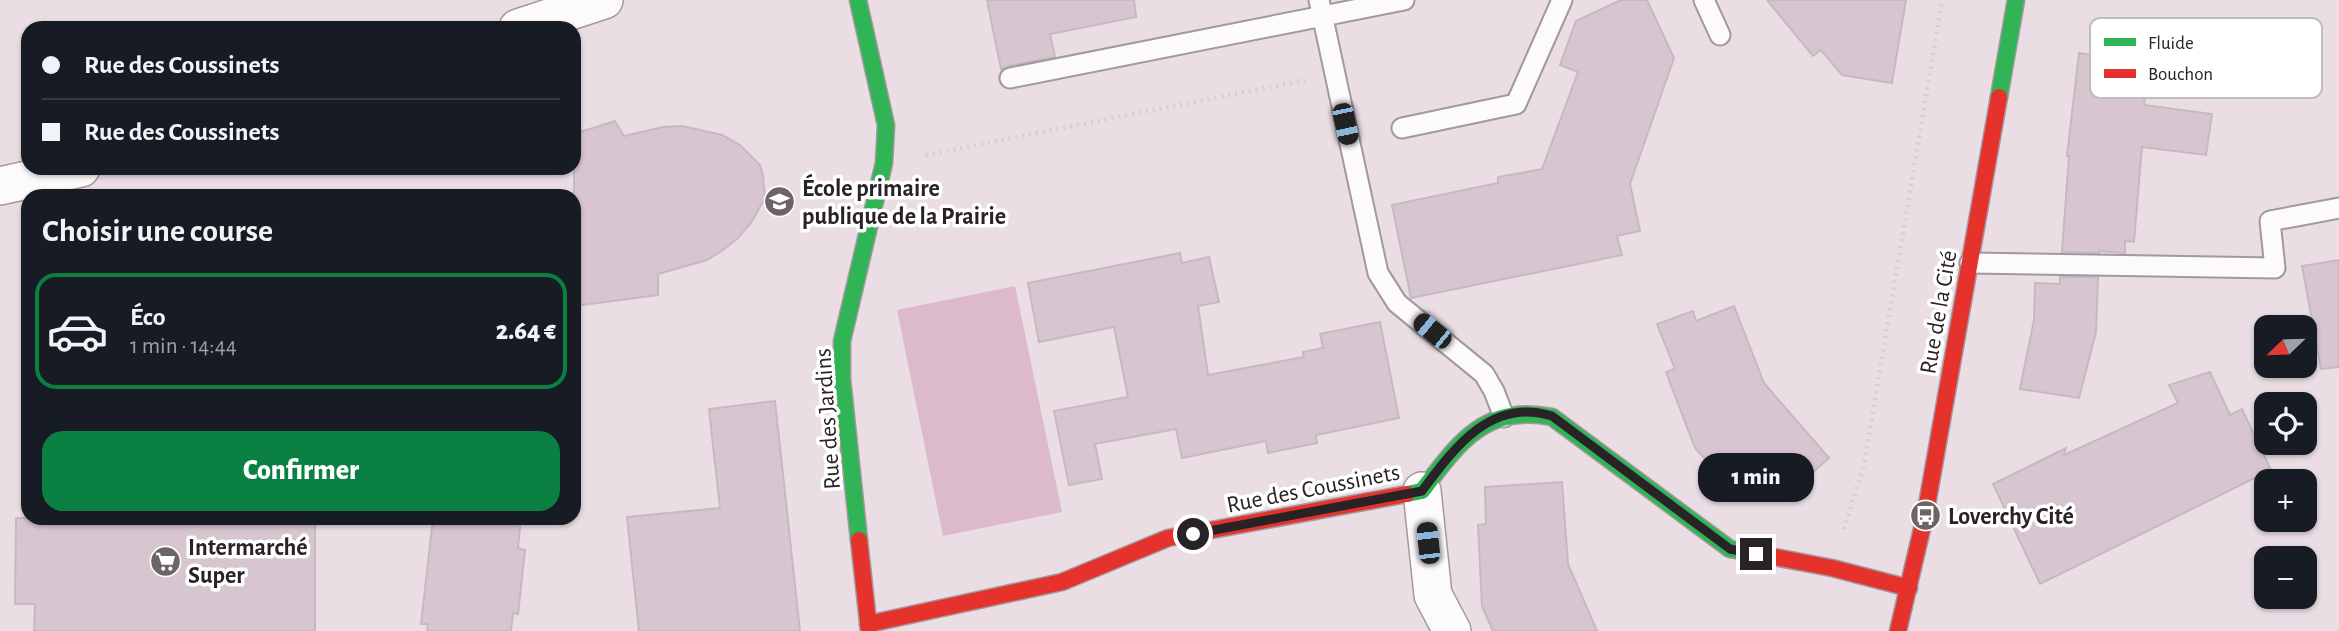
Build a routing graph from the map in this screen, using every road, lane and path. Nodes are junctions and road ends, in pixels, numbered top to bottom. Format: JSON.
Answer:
{"nodes":[{"id":1,"x":858,"y":0,"type":"edge"},
{"id":2,"x":1404,"y":0,"type":"edge"},
{"id":3,"x":1562,"y":0,"type":"edge"},
{"id":4,"x":1704,"y":0,"type":"edge"},
{"id":5,"x":1942,"y":0,"type":"edge"},
{"id":6,"x":2016,"y":0,"type":"edge"},
{"id":7,"x":598,"y":1,"type":"edge"},
{"id":8,"x":1321,"y":7,"type":"edge"},
{"id":9,"x":539,"y":21,"type":"edge"},
{"id":10,"x":1720,"y":35,"type":"dead end"},
{"id":11,"x":1335,"y":74,"type":"junction"},
{"id":12,"x":1010,"y":78,"type":"dead end"},
{"id":13,"x":1402,"y":128,"type":"dead end"},
{"id":14,"x":884,"y":163,"type":"junction"},
{"id":15,"x":51,"y":175,"type":"edge"},
{"id":16,"x":0,"y":187,"type":"edge"},
{"id":17,"x":2339,"y":208,"type":"edge"},
{"id":18,"x":1970,"y":263,"type":"junction"},
{"id":19,"x":1504,"y":417,"type":"junction"},
{"id":20,"x":1422,"y":491,"type":"junction"},
{"id":21,"x":1832,"y":568,"type":"junction"},
{"id":22,"x":1909,"y":588,"type":"junction"},
{"id":23,"x":869,"y":628,"type":"edge"},
{"id":24,"x":1452,"y":631,"type":"edge"},
{"id":25,"x":1898,"y":631,"type":"edge"}],
"edges":[{"from":1,"to":14,"type":"street","name":"Rue des Jardins"},
{"from":2,"to":8,"type":"lane"},
{"from":3,"to":13,"type":"lane"},
{"from":4,"to":10,"type":"lane"},
{"from":5,"to":21,"type":"path"},
{"from":6,"to":18,"type":"street","name":"Rue de la Cité"},
{"from":7,"to":9,"type":"street"},
{"from":8,"to":11,"type":"lane"},
{"from":8,"to":12,"type":"lane"},
{"from":11,"to":14,"type":"path"},
{"from":11,"to":19,"type":"lane"},
{"from":14,"to":23,"type":"street","name":"Rue des Jardins"},
{"from":15,"to":16,"type":"street"},
{"from":17,"to":18,"type":"lane"},
{"from":18,"to":22,"type":"street","name":"Rue de la Cité"},
{"from":19,"to":20,"type":"street","name":"Rue des Coussinets"},
{"from":19,"to":21,"type":"street","name":"Rue des Coussinets"},
{"from":20,"to":23,"type":"street","name":"Rue des Coussinets"},
{"from":20,"to":24,"type":"street"},
{"from":21,"to":22,"type":"street","name":"Rue des Coussinets"},
{"from":22,"to":25,"type":"street","name":"Rue de la Cité"}]}
